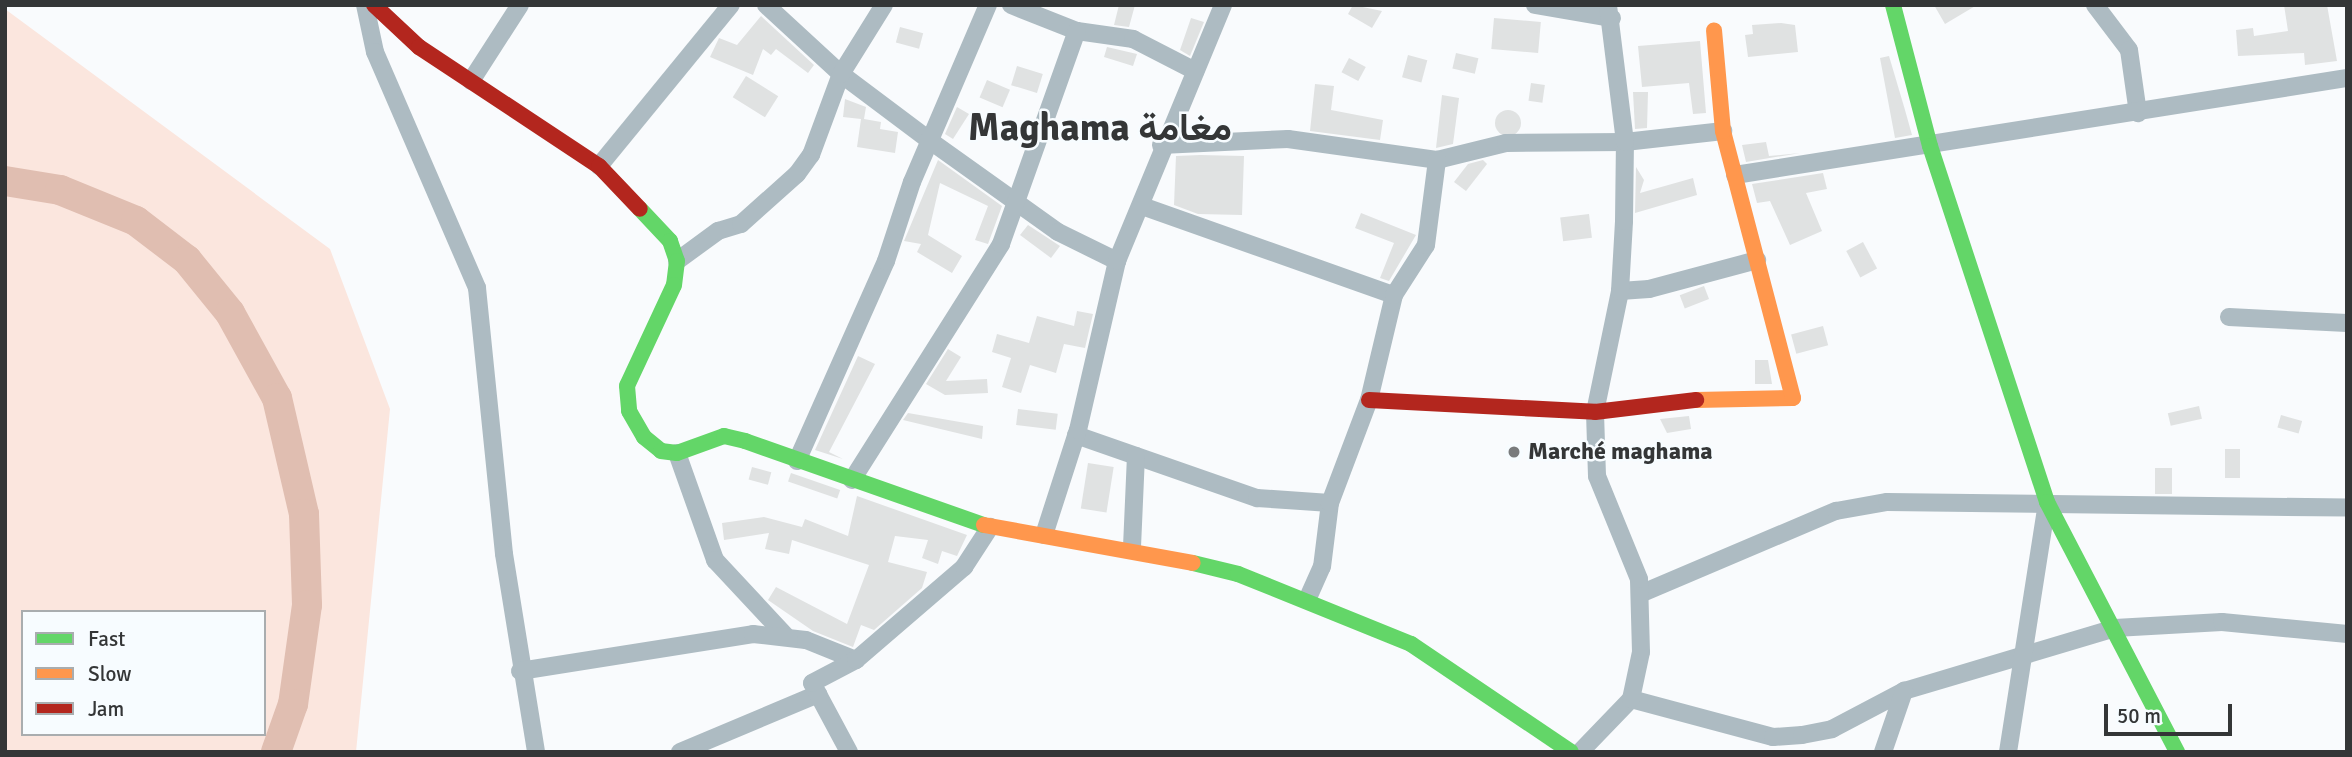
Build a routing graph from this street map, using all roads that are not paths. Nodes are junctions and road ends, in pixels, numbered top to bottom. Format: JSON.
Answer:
{"nodes":[{"id":1,"x":365,"y":5,"type":"edge"},
{"id":2,"x":374,"y":5,"type":"edge"},
{"id":3,"x":520,"y":5,"type":"edge"},
{"id":4,"x":731,"y":5,"type":"edge"},
{"id":5,"x":766,"y":5,"type":"edge"},
{"id":6,"x":884,"y":5,"type":"edge"},
{"id":7,"x":988,"y":5,"type":"edge"},
{"id":8,"x":1011,"y":5,"type":"edge"},
{"id":9,"x":1223,"y":5,"type":"edge"},
{"id":10,"x":1535,"y":5,"type":"edge"},
{"id":11,"x":1893,"y":5,"type":"edge"},
{"id":12,"x":2095,"y":5,"type":"edge"},
{"id":13,"x":1610,"y":12,"type":"edge"},
{"id":14,"x":1714,"y":30,"type":"dead end"},
{"id":15,"x":1077,"y":31,"type":"junction"},
{"id":16,"x":1195,"y":71,"type":"junction"},
{"id":17,"x":841,"y":74,"type":"junction"},
{"id":18,"x":2347,"y":78,"type":"edge"},
{"id":19,"x":471,"y":81,"type":"junction"},
{"id":20,"x":2138,"y":113,"type":"junction"},
{"id":21,"x":1723,"y":131,"type":"junction"},
{"id":22,"x":929,"y":140,"type":"junction"},
{"id":23,"x":1625,"y":142,"type":"junction"},
{"id":24,"x":1161,"y":145,"type":"junction"},
{"id":25,"x":1930,"y":146,"type":"junction"},
{"id":26,"x":1437,"y":160,"type":"junction"},
{"id":27,"x":599,"y":166,"type":"junction"},
{"id":28,"x":1735,"y":175,"type":"junction"},
{"id":29,"x":1019,"y":201,"type":"junction"},
{"id":30,"x":1142,"y":206,"type":"junction"},
{"id":31,"x":1757,"y":260,"type":"junction"},
{"id":32,"x":677,"y":261,"type":"junction"},
{"id":33,"x":1116,"y":261,"type":"junction"},
{"id":34,"x":1620,"y":291,"type":"junction"},
{"id":35,"x":1394,"y":295,"type":"junction"},
{"id":36,"x":2229,"y":317,"type":"dead end"},
{"id":37,"x":2347,"y":323,"type":"edge"},
{"id":38,"x":1369,"y":400,"type":"junction"},
{"id":39,"x":1595,"y":412,"type":"junction"},
{"id":40,"x":1076,"y":435,"type":"junction"},
{"id":41,"x":677,"y":453,"type":"junction"},
{"id":42,"x":1136,"y":456,"type":"junction"},
{"id":43,"x":797,"y":461,"type":"junction"},
{"id":44,"x":852,"y":480,"type":"junction"},
{"id":45,"x":2047,"y":502,"type":"junction"},
{"id":46,"x":1330,"y":503,"type":"junction"},
{"id":47,"x":2347,"y":508,"type":"edge"},
{"id":48,"x":990,"y":527,"type":"junction"},
{"id":49,"x":1044,"y":534,"type":"junction"},
{"id":50,"x":1132,"y":547,"type":"junction"},
{"id":51,"x":1640,"y":594,"type":"junction"},
{"id":52,"x":1307,"y":600,"type":"junction"},
{"id":53,"x":2115,"y":628,"type":"junction"},
{"id":54,"x":2347,"y":634,"type":"edge"},
{"id":55,"x":785,"y":635,"type":"junction"},
{"id":56,"x":2023,"y":654,"type":"junction"},
{"id":57,"x":856,"y":660,"type":"junction"},
{"id":58,"x":520,"y":671,"type":"junction"},
{"id":59,"x":1904,"y":691,"type":"junction"},
{"id":60,"x":818,"y":694,"type":"junction"},
{"id":61,"x":1631,"y":699,"type":"junction"},
{"id":62,"x":536,"y":752,"type":"edge"},
{"id":63,"x":680,"y":752,"type":"edge"},
{"id":64,"x":849,"y":752,"type":"edge"},
{"id":65,"x":1571,"y":752,"type":"edge"},
{"id":66,"x":1580,"y":752,"type":"edge"},
{"id":67,"x":1883,"y":752,"type":"edge"},
{"id":68,"x":2008,"y":752,"type":"edge"},
{"id":69,"x":2178,"y":752,"type":"edge"}],
"edges":[{"from":1,"to":58,"type":"street"},
{"from":2,"to":19,"type":"street"},
{"from":3,"to":19,"type":"street"},
{"from":4,"to":27,"type":"street"},
{"from":5,"to":17,"type":"street"},
{"from":6,"to":17,"type":"street"},
{"from":7,"to":22,"type":"street"},
{"from":8,"to":15,"type":"street"},
{"from":9,"to":16,"type":"street"},
{"from":10,"to":13,"type":"street"},
{"from":11,"to":25,"type":"street"},
{"from":12,"to":20,"type":"street"},
{"from":13,"to":23,"type":"street"},
{"from":14,"to":21,"type":"street"},
{"from":15,"to":16,"type":"street"},
{"from":15,"to":29,"type":"street"},
{"from":16,"to":24,"type":"street"},
{"from":17,"to":22,"type":"street"},
{"from":17,"to":32,"type":"street"},
{"from":18,"to":20,"type":"street"},
{"from":19,"to":27,"type":"street"},
{"from":20,"to":25,"type":"street"},
{"from":21,"to":23,"type":"street"},
{"from":21,"to":28,"type":"street"},
{"from":22,"to":29,"type":"street"},
{"from":22,"to":43,"type":"street"},
{"from":23,"to":26,"type":"street"},
{"from":23,"to":34,"type":"street"},
{"from":24,"to":26,"type":"street"},
{"from":24,"to":30,"type":"street"},
{"from":25,"to":28,"type":"street"},
{"from":25,"to":45,"type":"street"},
{"from":26,"to":35,"type":"street"},
{"from":27,"to":32,"type":"street"},
{"from":28,"to":31,"type":"street"},
{"from":29,"to":33,"type":"street"},
{"from":29,"to":44,"type":"street"},
{"from":30,"to":33,"type":"street"},
{"from":30,"to":35,"type":"street"},
{"from":31,"to":34,"type":"street"},
{"from":31,"to":39,"type":"street"},
{"from":32,"to":41,"type":"street"},
{"from":33,"to":40,"type":"street"},
{"from":34,"to":39,"type":"street"},
{"from":35,"to":38,"type":"street"},
{"from":36,"to":37,"type":"street"},
{"from":38,"to":39,"type":"street"},
{"from":38,"to":46,"type":"street"},
{"from":39,"to":51,"type":"street"},
{"from":40,"to":42,"type":"street"},
{"from":40,"to":49,"type":"street"},
{"from":41,"to":43,"type":"street"},
{"from":41,"to":55,"type":"street"},
{"from":42,"to":46,"type":"street"},
{"from":42,"to":50,"type":"street"},
{"from":43,"to":44,"type":"street"},
{"from":44,"to":48,"type":"street"},
{"from":45,"to":47,"type":"street"},
{"from":45,"to":51,"type":"street"},
{"from":45,"to":53,"type":"street"},
{"from":45,"to":56,"type":"street"},
{"from":46,"to":52,"type":"street"},
{"from":48,"to":49,"type":"street"},
{"from":48,"to":57,"type":"street"},
{"from":49,"to":50,"type":"street"},
{"from":50,"to":52,"type":"street"},
{"from":51,"to":61,"type":"street"},
{"from":52,"to":65,"type":"street"},
{"from":53,"to":54,"type":"street"},
{"from":53,"to":56,"type":"street"},
{"from":53,"to":69,"type":"street"},
{"from":55,"to":57,"type":"street"},
{"from":55,"to":58,"type":"street"},
{"from":56,"to":59,"type":"street"},
{"from":56,"to":68,"type":"street"},
{"from":57,"to":60,"type":"street"},
{"from":58,"to":62,"type":"street"},
{"from":59,"to":61,"type":"street"},
{"from":59,"to":67,"type":"street"},
{"from":60,"to":63,"type":"street"},
{"from":60,"to":64,"type":"street"},
{"from":61,"to":66,"type":"street"}]}
